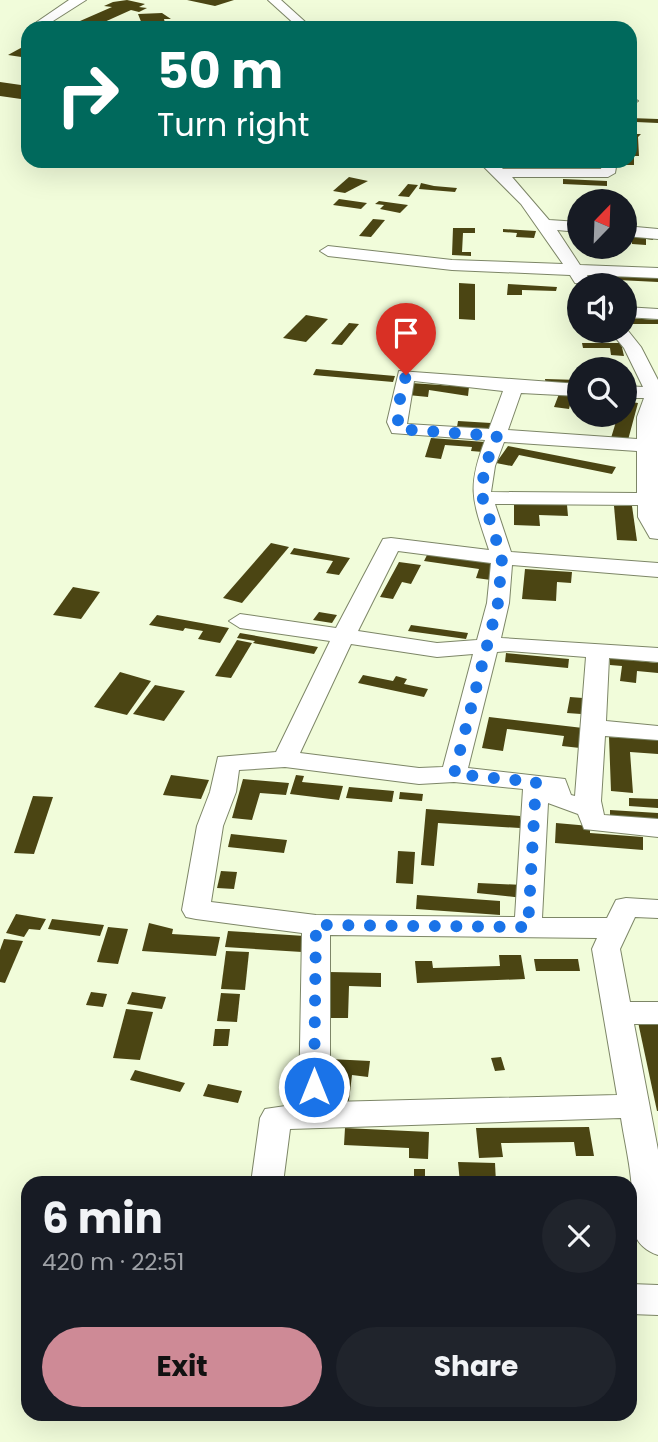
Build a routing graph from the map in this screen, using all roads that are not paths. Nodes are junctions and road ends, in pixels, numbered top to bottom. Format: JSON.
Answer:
{"nodes":[{"id":1,"x":80,"y":0,"type":"edge"},
{"id":2,"x":274,"y":0,"type":"edge"},
{"id":3,"x":44,"y":21,"type":"edge"},
{"id":4,"x":298,"y":21,"type":"edge"},
{"id":5,"x":494,"y":168,"type":"edge"},
{"id":6,"x":609,"y":168,"type":"edge"},
{"id":7,"x":501,"y":173,"type":"junction"},
{"id":8,"x":547,"y":225,"type":"junction"},
{"id":9,"x":567,"y":226,"type":"edge"},
{"id":10,"x":637,"y":232,"type":"edge"},
{"id":11,"x":658,"y":233,"type":"edge"},
{"id":12,"x":328,"y":251,"type":"dead end"},
{"id":13,"x":575,"y":269,"type":"junction"},
{"id":14,"x":578,"y":273,"type":"edge"},
{"id":15,"x":658,"y":273,"type":"edge"},
{"id":16,"x":637,"y":313,"type":"edge"},
{"id":17,"x":658,"y":314,"type":"edge"},
{"id":18,"x":629,"y":343,"type":"edge"},
{"id":19,"x":514,"y":387,"type":"junction"},
{"id":20,"x":567,"y":389,"type":"edge"},
{"id":21,"x":637,"y":392,"type":"edge"},
{"id":22,"x":655,"y":393,"type":"junction"},
{"id":23,"x":497,"y":436,"type":"junction"},
{"id":24,"x":653,"y":447,"type":"edge"},
{"id":25,"x":485,"y":498,"type":"junction"},
{"id":26,"x":648,"y":499,"type":"junction"},
{"id":27,"x":658,"y":533,"type":"edge"},
{"id":28,"x":502,"y":558,"type":"junction"},
{"id":29,"x":658,"y":569,"type":"edge"},
{"id":30,"x":240,"y":621,"type":"dead end"},
{"id":31,"x":344,"y":635,"type":"junction"},
{"id":32,"x":488,"y":648,"type":"junction"},
{"id":33,"x":598,"y":651,"type":"junction"},
{"id":34,"x":658,"y":655,"type":"edge"},
{"id":35,"x":593,"y":727,"type":"junction"},
{"id":36,"x":658,"y":733,"type":"edge"},
{"id":37,"x":285,"y":759,"type":"junction"},
{"id":38,"x":454,"y":774,"type":"junction"},
{"id":39,"x":536,"y":782,"type":"junction"},
{"id":40,"x":592,"y":810,"type":"junction"},
{"id":41,"x":658,"y":828,"type":"edge"},
{"id":42,"x":658,"y":909,"type":"edge"},
{"id":43,"x":316,"y":925,"type":"junction"},
{"id":44,"x":528,"y":927,"type":"junction"},
{"id":45,"x":615,"y":928,"type":"junction"},
{"id":46,"x":619,"y":1013,"type":"junction"},
{"id":47,"x":658,"y":1013,"type":"edge"},
{"id":48,"x":635,"y":1106,"type":"junction"},
{"id":49,"x":314,"y":1114,"type":"junction"},
{"id":50,"x":268,"y":1176,"type":"edge"},
{"id":51,"x":658,"y":1241,"type":"edge"},
{"id":52,"x":637,"y":1299,"type":"edge"},
{"id":53,"x":658,"y":1300,"type":"edge"}],
"edges":[{"from":1,"to":3,"type":"street"},
{"from":2,"to":4,"type":"street"},
{"from":5,"to":7,"type":"street"},
{"from":6,"to":7,"type":"street"},
{"from":7,"to":8,"type":"street"},
{"from":8,"to":9,"type":"street"},
{"from":8,"to":13,"type":"street"},
{"from":10,"to":11,"type":"street"},
{"from":12,"to":13,"type":"street"},
{"from":13,"to":14,"type":"street"},
{"from":13,"to":15,"type":"street"},
{"from":16,"to":17,"type":"street"},
{"from":18,"to":22,"type":"street"},
{"from":19,"to":20,"type":"street"},
{"from":19,"to":23,"type":"street"},
{"from":19,"to":23,"type":"street"},
{"from":21,"to":22,"type":"street"},
{"from":22,"to":24,"type":"street"},
{"from":23,"to":24,"type":"street"},
{"from":23,"to":25,"type":"street"},
{"from":24,"to":26,"type":"street"},
{"from":25,"to":26,"type":"street"},
{"from":25,"to":28,"type":"street"},
{"from":26,"to":27,"type":"street"},
{"from":28,"to":29,"type":"street"},
{"from":28,"to":31,"type":"street"},
{"from":28,"to":32,"type":"street"},
{"from":30,"to":31,"type":"street"},
{"from":31,"to":32,"type":"street"},
{"from":31,"to":37,"type":"street"},
{"from":32,"to":33,"type":"street"},
{"from":32,"to":38,"type":"street"},
{"from":33,"to":34,"type":"street"},
{"from":33,"to":35,"type":"street"},
{"from":35,"to":36,"type":"street"},
{"from":35,"to":40,"type":"street"},
{"from":37,"to":38,"type":"street"},
{"from":37,"to":43,"type":"street"},
{"from":38,"to":39,"type":"street"},
{"from":39,"to":40,"type":"street"},
{"from":39,"to":44,"type":"street"},
{"from":40,"to":41,"type":"street"},
{"from":42,"to":45,"type":"street"},
{"from":43,"to":44,"type":"street"},
{"from":43,"to":49,"type":"street"},
{"from":44,"to":45,"type":"street"},
{"from":45,"to":46,"type":"street"},
{"from":46,"to":47,"type":"street"},
{"from":46,"to":48,"type":"street"},
{"from":48,"to":49,"type":"street"},
{"from":48,"to":51,"type":"street"},
{"from":49,"to":50,"type":"street"},
{"from":52,"to":53,"type":"street"}]}
